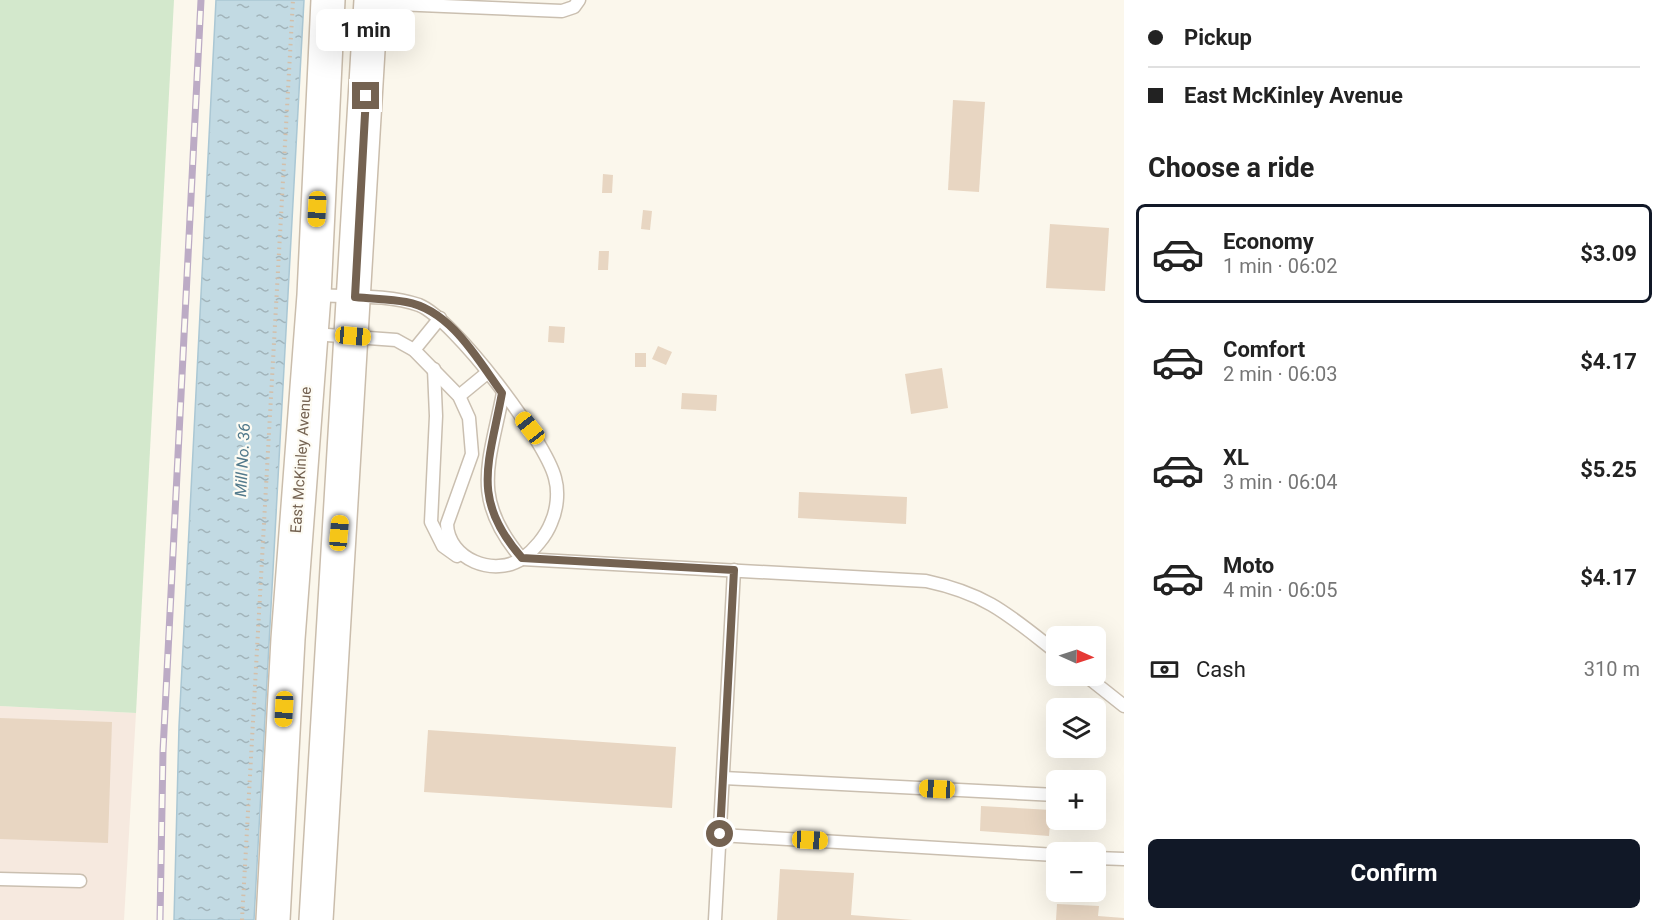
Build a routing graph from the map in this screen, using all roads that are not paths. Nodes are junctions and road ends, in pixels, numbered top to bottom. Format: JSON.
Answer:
{"nodes":[{"id":1,"x":328,"y":0,"type":"edge"},
{"id":2,"x":579,"y":0,"type":"edge"},
{"id":3,"x":371,"y":2,"type":"edge"},
{"id":4,"x":314,"y":295,"type":"junction"},
{"id":5,"x":355,"y":297,"type":"junction"},
{"id":6,"x":440,"y":318,"type":"junction"},
{"id":7,"x":311,"y":334,"type":"junction"},
{"id":8,"x":353,"y":336,"type":"junction"},
{"id":9,"x":414,"y":350,"type":"junction"},
{"id":10,"x":434,"y":369,"type":"junction"},
{"id":11,"x":487,"y":374,"type":"junction"},
{"id":12,"x":502,"y":393,"type":"junction"},
{"id":13,"x":459,"y":396,"type":"junction"},
{"id":14,"x":522,"y":558,"type":"junction"},
{"id":15,"x":472,"y":560,"type":"junction"},
{"id":16,"x":734,"y":570,"type":"junction"},
{"id":17,"x":288,"y":639,"type":"junction"},
{"id":18,"x":1046,"y":644,"type":"edge"},
{"id":19,"x":1099,"y":686,"type":"edge"},
{"id":20,"x":1124,"y":706,"type":"edge"},
{"id":21,"x":723,"y":778,"type":"junction"},
{"id":22,"x":1046,"y":794,"type":"edge"},
{"id":23,"x":720,"y":834,"type":"junction"},
{"id":24,"x":1046,"y":854,"type":"edge"},
{"id":25,"x":1106,"y":858,"type":"edge"},
{"id":26,"x":1124,"y":859,"type":"edge"},
{"id":27,"x":0,"y":879,"type":"edge"},
{"id":28,"x":80,"y":881,"type":"dead end"},
{"id":29,"x":316,"y":915,"type":"edge"},
{"id":30,"x":273,"y":920,"type":"edge"},
{"id":31,"x":715,"y":920,"type":"edge"}],
"edges":[{"from":1,"to":4,"type":"main road","name":"East McKinley Avenue"},
{"from":2,"to":3,"type":"lane"},
{"from":3,"to":5,"type":"main road"},
{"from":4,"to":5,"type":"lane"},
{"from":4,"to":7,"type":"main road","name":"East McKinley Avenue"},
{"from":5,"to":6,"type":"lane"},
{"from":5,"to":8,"type":"main road"},
{"from":6,"to":9,"type":"lane"},
{"from":6,"to":11,"type":"lane"},
{"from":7,"to":8,"type":"lane"},
{"from":7,"to":17,"type":"main road","name":"East McKinley Avenue"},
{"from":8,"to":9,"type":"lane"},
{"from":8,"to":29,"type":"main road"},
{"from":9,"to":10,"type":"lane"},
{"from":10,"to":13,"type":"lane"},
{"from":10,"to":15,"type":"lane"},
{"from":11,"to":12,"type":"lane"},
{"from":11,"to":13,"type":"lane"},
{"from":12,"to":14,"type":"lane"},
{"from":12,"to":14,"type":"lane"},
{"from":13,"to":15,"type":"lane"},
{"from":14,"to":15,"type":"lane"},
{"from":14,"to":16,"type":"lane"},
{"from":16,"to":18,"type":"lane"},
{"from":16,"to":21,"type":"lane"},
{"from":17,"to":29,"type":"main road"},
{"from":17,"to":30,"type":"main road","name":"East McKinley Avenue"},
{"from":19,"to":20,"type":"lane"},
{"from":21,"to":22,"type":"lane"},
{"from":21,"to":23,"type":"lane"},
{"from":23,"to":24,"type":"lane"},
{"from":23,"to":31,"type":"lane"},
{"from":25,"to":26,"type":"lane"},
{"from":27,"to":28,"type":"lane"}]}
